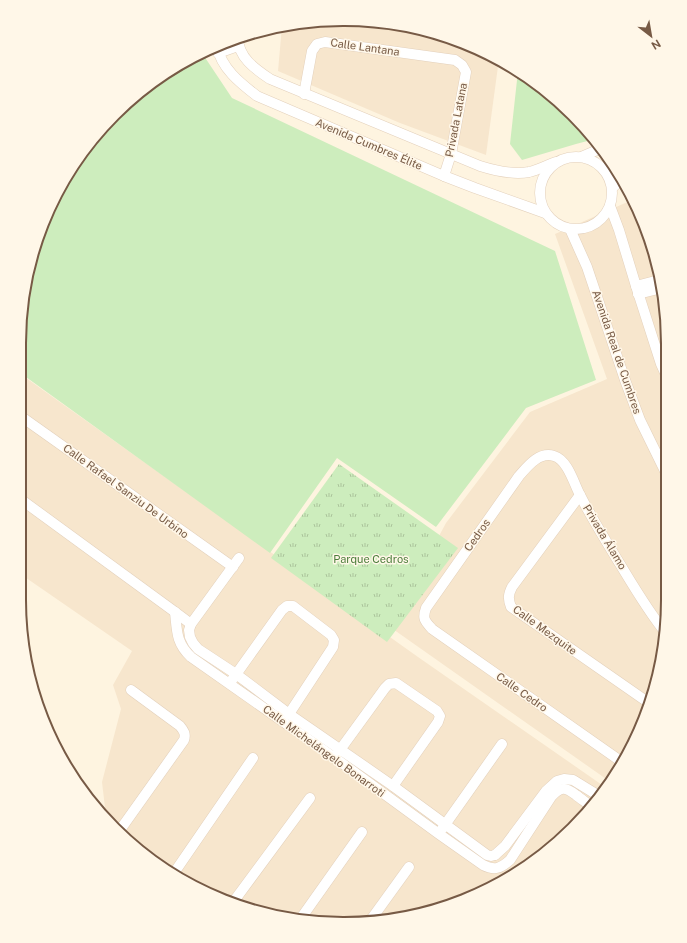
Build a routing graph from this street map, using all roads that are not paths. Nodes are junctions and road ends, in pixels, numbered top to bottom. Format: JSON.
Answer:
{"nodes":[{"id":1,"x":239,"y":44,"type":"edge"},
{"id":2,"x":219,"y":51,"type":"edge"},
{"id":3,"x":462,"y":65,"type":"joint"},
{"id":4,"x":304,"y":94,"type":"junction"},
{"id":5,"x":596,"y":151,"type":"edge"},
{"id":6,"x":451,"y":154,"type":"junction"},
{"id":7,"x":582,"y":157,"type":"junction"},
{"id":8,"x":556,"y":162,"type":"junction"},
{"id":9,"x":444,"y":176,"type":"junction"},
{"id":10,"x":617,"y":183,"type":"edge"},
{"id":11,"x":612,"y":188,"type":"junction"},
{"id":12,"x":610,"y":206,"type":"junction"},
{"id":13,"x":545,"y":213,"type":"junction"},
{"id":14,"x":570,"y":229,"type":"junction"},
{"id":15,"x":655,"y":282,"type":"edge"},
{"id":16,"x":656,"y":288,"type":"edge"},
{"id":17,"x":637,"y":290,"type":"junction"},
{"id":18,"x":661,"y":364,"type":"edge"},
{"id":19,"x":26,"y":420,"type":"edge"},
{"id":20,"x":538,"y":458,"type":"joint"},
{"id":21,"x":661,"y":462,"type":"edge"},
{"id":22,"x":580,"y":495,"type":"junction"},
{"id":23,"x":26,"y":503,"type":"edge"},
{"id":24,"x":239,"y":558,"type":"dead end"},
{"id":25,"x":233,"y":568,"type":"junction"},
{"id":26,"x":175,"y":612,"type":"junction"},
{"id":27,"x":424,"y":619,"type":"joint"},
{"id":28,"x":190,"y":624,"type":"junction"},
{"id":29,"x":660,"y":625,"type":"edge"},
{"id":30,"x":236,"y":674,"type":"junction"},
{"id":31,"x":230,"y":683,"type":"junction"},
{"id":32,"x":131,"y":690,"type":"dead end"},
{"id":33,"x":645,"y":700,"type":"edge"},
{"id":34,"x":289,"y":714,"type":"junction"},
{"id":35,"x":502,"y":744,"type":"dead end"},
{"id":36,"x":337,"y":754,"type":"junction"},
{"id":37,"x":253,"y":758,"type":"dead end"},
{"id":38,"x":617,"y":759,"type":"edge"},
{"id":39,"x":563,"y":784,"type":"junction"},
{"id":40,"x":394,"y":786,"type":"junction"},
{"id":41,"x":595,"y":793,"type":"edge"},
{"id":42,"x":310,"y":798,"type":"dead end"},
{"id":43,"x":587,"y":803,"type":"edge"},
{"id":44,"x":445,"y":824,"type":"junction"},
{"id":45,"x":122,"y":827,"type":"edge"},
{"id":46,"x":362,"y":832,"type":"dead end"},
{"id":47,"x":439,"y":834,"type":"junction"},
{"id":48,"x":495,"y":855,"type":"junction"},
{"id":49,"x":409,"y":867,"type":"dead end"},
{"id":50,"x":498,"y":868,"type":"junction"},
{"id":51,"x":177,"y":869,"type":"edge"},
{"id":52,"x":236,"y":898,"type":"edge"},
{"id":53,"x":304,"y":914,"type":"edge"},
{"id":54,"x":374,"y":915,"type":"edge"}],
"edges":[{"from":1,"to":4,"type":"street","name":"Avenida Cumbres Élite"},
{"from":2,"to":9,"type":"street","name":"Avenida Cumbres Élite"},
{"from":3,"to":4,"type":"street","name":"Calle Lantana"},
{"from":3,"to":6,"type":"street","name":"Privada Latana"},
{"from":4,"to":6,"type":"street","name":"Avenida Cumbres Élite"},
{"from":5,"to":7,"type":"street"},
{"from":6,"to":8,"type":"street","name":"Avenida Cumbres Élite"},
{"from":6,"to":9,"type":"street","name":"Privada Latana"},
{"from":7,"to":8,"type":"street"},
{"from":7,"to":11,"type":"street"},
{"from":8,"to":13,"type":"street"},
{"from":9,"to":13,"type":"street","name":"Avenida Cumbres Élite"},
{"from":10,"to":11,"type":"street"},
{"from":11,"to":12,"type":"street"},
{"from":12,"to":14,"type":"street"},
{"from":12,"to":17,"type":"street"},
{"from":13,"to":14,"type":"street"},
{"from":14,"to":21,"type":"street","name":"Avenida Real de Cumbres"},
{"from":15,"to":17,"type":"street"},
{"from":16,"to":17,"type":"street"},
{"from":17,"to":18,"type":"street"},
{"from":19,"to":25,"type":"street","name":"Calle Rafael Sanziu De Urbino"},
{"from":20,"to":22,"type":"street","name":"Privada Álamo"},
{"from":20,"to":27,"type":"street","name":"Cedros"},
{"from":22,"to":29,"type":"street","name":"Privada Álamo"},
{"from":22,"to":33,"type":"street","name":"Calle Mezquite"},
{"from":23,"to":26,"type":"street"},
{"from":24,"to":25,"type":"street"},
{"from":25,"to":28,"type":"street"},
{"from":26,"to":28,"type":"street"},
{"from":26,"to":31,"type":"street","name":"Calle Michelángelo Bonarroti"},
{"from":27,"to":38,"type":"street","name":"Calle Cedro"},
{"from":28,"to":30,"type":"street","name":"Calle Michelángelo Bonarroti"},
{"from":30,"to":31,"type":"street"},
{"from":30,"to":34,"type":"street","name":"Calle Michelángelo Bonarroti"},
{"from":30,"to":34,"type":"street"},
{"from":31,"to":36,"type":"street","name":"Calle Michelángelo Bonarroti"},
{"from":32,"to":45,"type":"street"},
{"from":34,"to":36,"type":"street","name":"Calle Michelángelo Bonarroti"},
{"from":35,"to":44,"type":"street"},
{"from":36,"to":40,"type":"street","name":"Calle Michelángelo Bonarroti"},
{"from":36,"to":40,"type":"street"},
{"from":36,"to":47,"type":"street","name":"Calle Michelángelo Bonarroti"},
{"from":37,"to":51,"type":"street"},
{"from":39,"to":41,"type":"street"},
{"from":39,"to":43,"type":"street"},
{"from":39,"to":48,"type":"street"},
{"from":39,"to":50,"type":"street"},
{"from":40,"to":44,"type":"street","name":"Calle Michelángelo Bonarroti"},
{"from":42,"to":52,"type":"street"},
{"from":44,"to":47,"type":"street"},
{"from":44,"to":48,"type":"street","name":"Calle Michelángelo Bonarroti"},
{"from":46,"to":53,"type":"street"},
{"from":47,"to":50,"type":"street","name":"Calle Michelángelo Bonarroti"},
{"from":48,"to":50,"type":"street"},
{"from":49,"to":54,"type":"street"}]}
